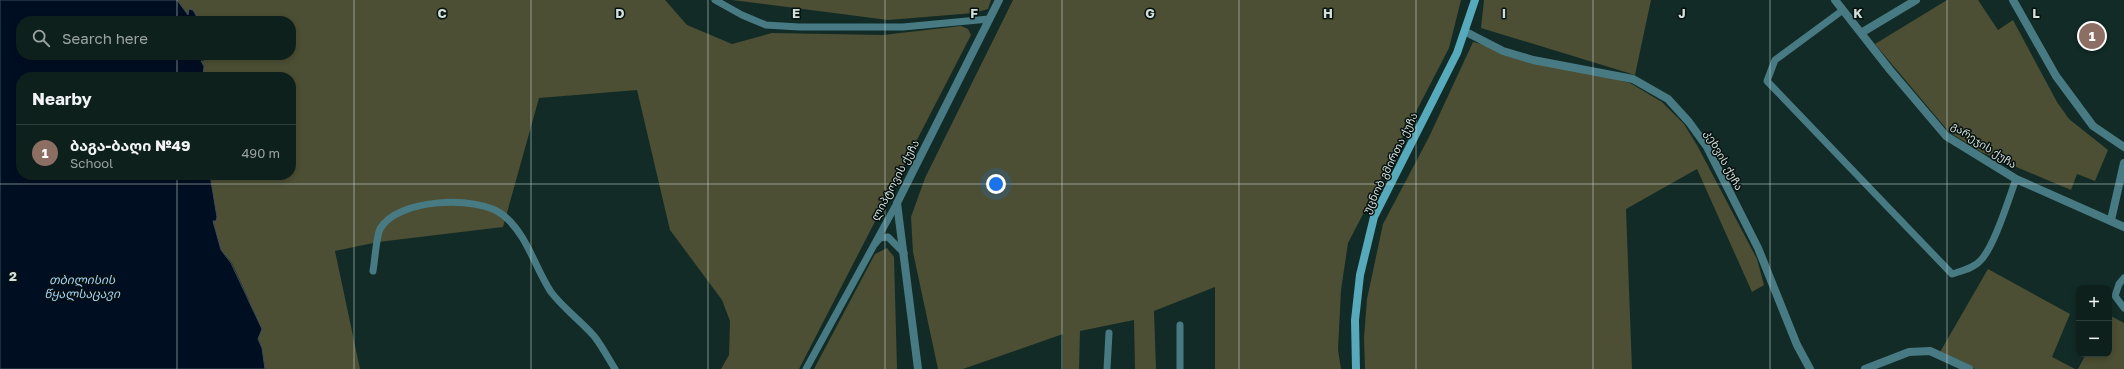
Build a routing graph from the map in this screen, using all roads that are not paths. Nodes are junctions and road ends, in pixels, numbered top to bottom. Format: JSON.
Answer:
{"nodes":[{"id":1,"x":715,"y":0,"type":"edge"},
{"id":2,"x":999,"y":0,"type":"edge"},
{"id":3,"x":1475,"y":0,"type":"edge"},
{"id":4,"x":1835,"y":0,"type":"edge"},
{"id":5,"x":1916,"y":0,"type":"edge"},
{"id":6,"x":2013,"y":0,"type":"edge"},
{"id":7,"x":1843,"y":10,"type":"junction"},
{"id":8,"x":989,"y":20,"type":"junction"},
{"id":9,"x":1466,"y":32,"type":"junction"},
{"id":10,"x":1861,"y":33,"type":"junction"},
{"id":11,"x":2124,"y":147,"type":"edge"},
{"id":12,"x":2124,"y":163,"type":"edge"},
{"id":13,"x":2016,"y":179,"type":"junction"},
{"id":14,"x":897,"y":203,"type":"junction"},
{"id":15,"x":2111,"y":220,"type":"junction"},
{"id":16,"x":2124,"y":227,"type":"edge"},
{"id":17,"x":871,"y":248,"type":"junction"},
{"id":18,"x":904,"y":253,"type":"junction"},
{"id":19,"x":373,"y":271,"type":"dead end"},
{"id":20,"x":2124,"y":278,"type":"edge"},
{"id":21,"x":2124,"y":308,"type":"edge"},
{"id":22,"x":1180,"y":325,"type":"dead end"},
{"id":23,"x":1109,"y":333,"type":"dead end"},
{"id":24,"x":615,"y":369,"type":"edge"},
{"id":25,"x":806,"y":369,"type":"edge"},
{"id":26,"x":918,"y":369,"type":"edge"},
{"id":27,"x":1107,"y":369,"type":"edge"},
{"id":28,"x":1180,"y":369,"type":"edge"},
{"id":29,"x":1356,"y":369,"type":"edge"},
{"id":30,"x":1810,"y":369,"type":"edge"},
{"id":31,"x":1865,"y":369,"type":"edge"},
{"id":32,"x":1968,"y":369,"type":"edge"}],
"edges":[{"from":1,"to":8,"type":"lane"},
{"from":2,"to":8,"type":"street","name":"ლიპტოვის ქუჩა"},
{"from":3,"to":9,"type":"main road","name":"უცნობ გმირთა ქუჩა"},
{"from":4,"to":7,"type":"street","name":"გარეჯის ქუჩა"},
{"from":5,"to":10,"type":"street"},
{"from":6,"to":11,"type":"street"},
{"from":7,"to":10,"type":"street","name":"გარეჯის ქუჩა"},
{"from":7,"to":13,"type":"lane"},
{"from":8,"to":14,"type":"street","name":"ლიპტოვის ქუჩა"},
{"from":9,"to":29,"type":"main road","name":"უცნობ გმირთა ქუჩა"},
{"from":9,"to":30,"type":"street","name":"კეხვის ქუჩა"},
{"from":10,"to":13,"type":"street","name":"გარეჯის ქუჩა"},
{"from":12,"to":15,"type":"street"},
{"from":13,"to":15,"type":"street","name":"გარეჯის ქუჩა"},
{"from":14,"to":17,"type":"lane","name":"ლიპტოვის ქუჩა"},
{"from":14,"to":18,"type":"street"},
{"from":15,"to":16,"type":"street","name":"გარეჯის ქუჩა"},
{"from":17,"to":18,"type":"lane"},
{"from":17,"to":25,"type":"lane","name":"ლიპტოვის ქუჩა"},
{"from":18,"to":26,"type":"street"},
{"from":19,"to":24,"type":"lane"},
{"from":20,"to":21,"type":"lane"},
{"from":22,"to":28,"type":"lane"},
{"from":23,"to":27,"type":"lane"},
{"from":31,"to":32,"type":"street"}]}
